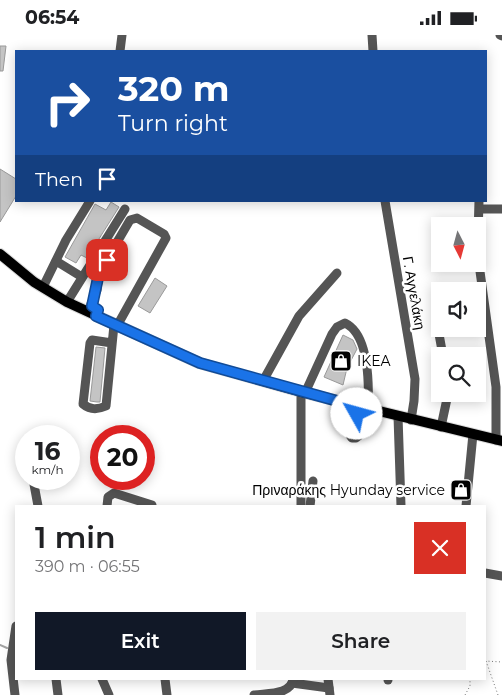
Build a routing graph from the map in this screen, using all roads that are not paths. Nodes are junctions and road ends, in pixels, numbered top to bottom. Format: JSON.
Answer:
{"nodes":[{"id":1,"x":122,"y":35,"type":"edge"},
{"id":2,"x":372,"y":35,"type":"edge"},
{"id":3,"x":120,"y":50,"type":"edge"},
{"id":4,"x":373,"y":50,"type":"edge"},
{"id":5,"x":89,"y":202,"type":"edge"},
{"id":6,"x":385,"y":202,"type":"edge"},
{"id":7,"x":479,"y":205,"type":"edge"},
{"id":8,"x":125,"y":209,"type":"dead end"},
{"id":9,"x":502,"y":209,"type":"edge"},
{"id":10,"x":0,"y":254,"type":"edge"},
{"id":11,"x":56,"y":261,"type":"junction"},
{"id":12,"x":337,"y":273,"type":"dead end"},
{"id":13,"x":480,"y":273,"type":"edge"},
{"id":14,"x":82,"y":277,"type":"junction"},
{"id":15,"x":43,"y":287,"type":"junction"},
{"id":16,"x":67,"y":302,"type":"junction"},
{"id":17,"x":96,"y":316,"type":"junction"},
{"id":18,"x":116,"y":325,"type":"junction"},
{"id":19,"x":112,"y":343,"type":"junction"},
{"id":20,"x":263,"y":381,"type":"junction"},
{"id":21,"x":303,"y":393,"type":"junction"},
{"id":22,"x":446,"y":402,"type":"edge"},
{"id":23,"x":361,"y":410,"type":"junction"},
{"id":24,"x":398,"y":416,"type":"junction"},
{"id":25,"x":411,"y":419,"type":"junction"},
{"id":26,"x":441,"y":427,"type":"junction"},
{"id":27,"x":472,"y":434,"type":"junction"},
{"id":28,"x":499,"y":441,"type":"edge"},
{"id":29,"x":313,"y":481,"type":"dead end"},
{"id":30,"x":35,"y":490,"type":"edge"},
{"id":31,"x":38,"y":505,"type":"edge"},
{"id":32,"x":108,"y":505,"type":"edge"},
{"id":33,"x":152,"y":505,"type":"edge"},
{"id":34,"x":301,"y":505,"type":"edge"},
{"id":35,"x":310,"y":505,"type":"edge"},
{"id":36,"x":401,"y":505,"type":"edge"},
{"id":37,"x":466,"y":505,"type":"edge"},
{"id":38,"x":486,"y":573,"type":"edge"},
{"id":39,"x":502,"y":576,"type":"edge"},
{"id":40,"x":15,"y":648,"type":"edge"},
{"id":41,"x":56,"y":680,"type":"edge"},
{"id":42,"x":102,"y":680,"type":"edge"},
{"id":43,"x":165,"y":680,"type":"edge"},
{"id":44,"x":292,"y":684,"type":"edge"},
{"id":45,"x":329,"y":687,"type":"edge"},
{"id":46,"x":15,"y":695,"type":"edge"},
{"id":47,"x":58,"y":695,"type":"edge"},
{"id":48,"x":109,"y":695,"type":"edge"},
{"id":49,"x":167,"y":695,"type":"edge"},
{"id":50,"x":254,"y":695,"type":"edge"}],
"edges":[{"from":1,"to":3,"type":"street"},
{"from":2,"to":4,"type":"street"},
{"from":5,"to":11,"type":"street"},
{"from":6,"to":25,"type":"street","name":"Γ. Αγγελάκη"},
{"from":7,"to":9,"type":"street"},
{"from":8,"to":14,"type":"street"},
{"from":10,"to":15,"type":"main road"},
{"from":11,"to":14,"type":"street"},
{"from":11,"to":15,"type":"street"},
{"from":12,"to":20,"type":"street"},
{"from":13,"to":28,"type":"street"},
{"from":14,"to":16,"type":"street"},
{"from":15,"to":16,"type":"main road"},
{"from":16,"to":17,"type":"main road"},
{"from":17,"to":18,"type":"main road"},
{"from":17,"to":18,"type":"street"},
{"from":18,"to":19,"type":"street"},
{"from":18,"to":20,"type":"main road"},
{"from":19,"to":19,"type":"street"},
{"from":20,"to":21,"type":"main road"},
{"from":21,"to":23,"type":"main road"},
{"from":21,"to":23,"type":"street"},
{"from":21,"to":34,"type":"street"},
{"from":22,"to":26,"type":"street"},
{"from":23,"to":24,"type":"main road"},
{"from":24,"to":25,"type":"main road"},
{"from":24,"to":36,"type":"street"},
{"from":25,"to":26,"type":"main road"},
{"from":26,"to":27,"type":"main road"},
{"from":27,"to":28,"type":"main road"},
{"from":27,"to":37,"type":"street"},
{"from":29,"to":35,"type":"street"},
{"from":30,"to":31,"type":"street"},
{"from":32,"to":33,"type":"street"},
{"from":38,"to":39,"type":"street"},
{"from":40,"to":46,"type":"street"},
{"from":41,"to":47,"type":"street"},
{"from":42,"to":48,"type":"street"},
{"from":43,"to":49,"type":"street"},
{"from":44,"to":45,"type":"street"},
{"from":44,"to":50,"type":"street"}]}
